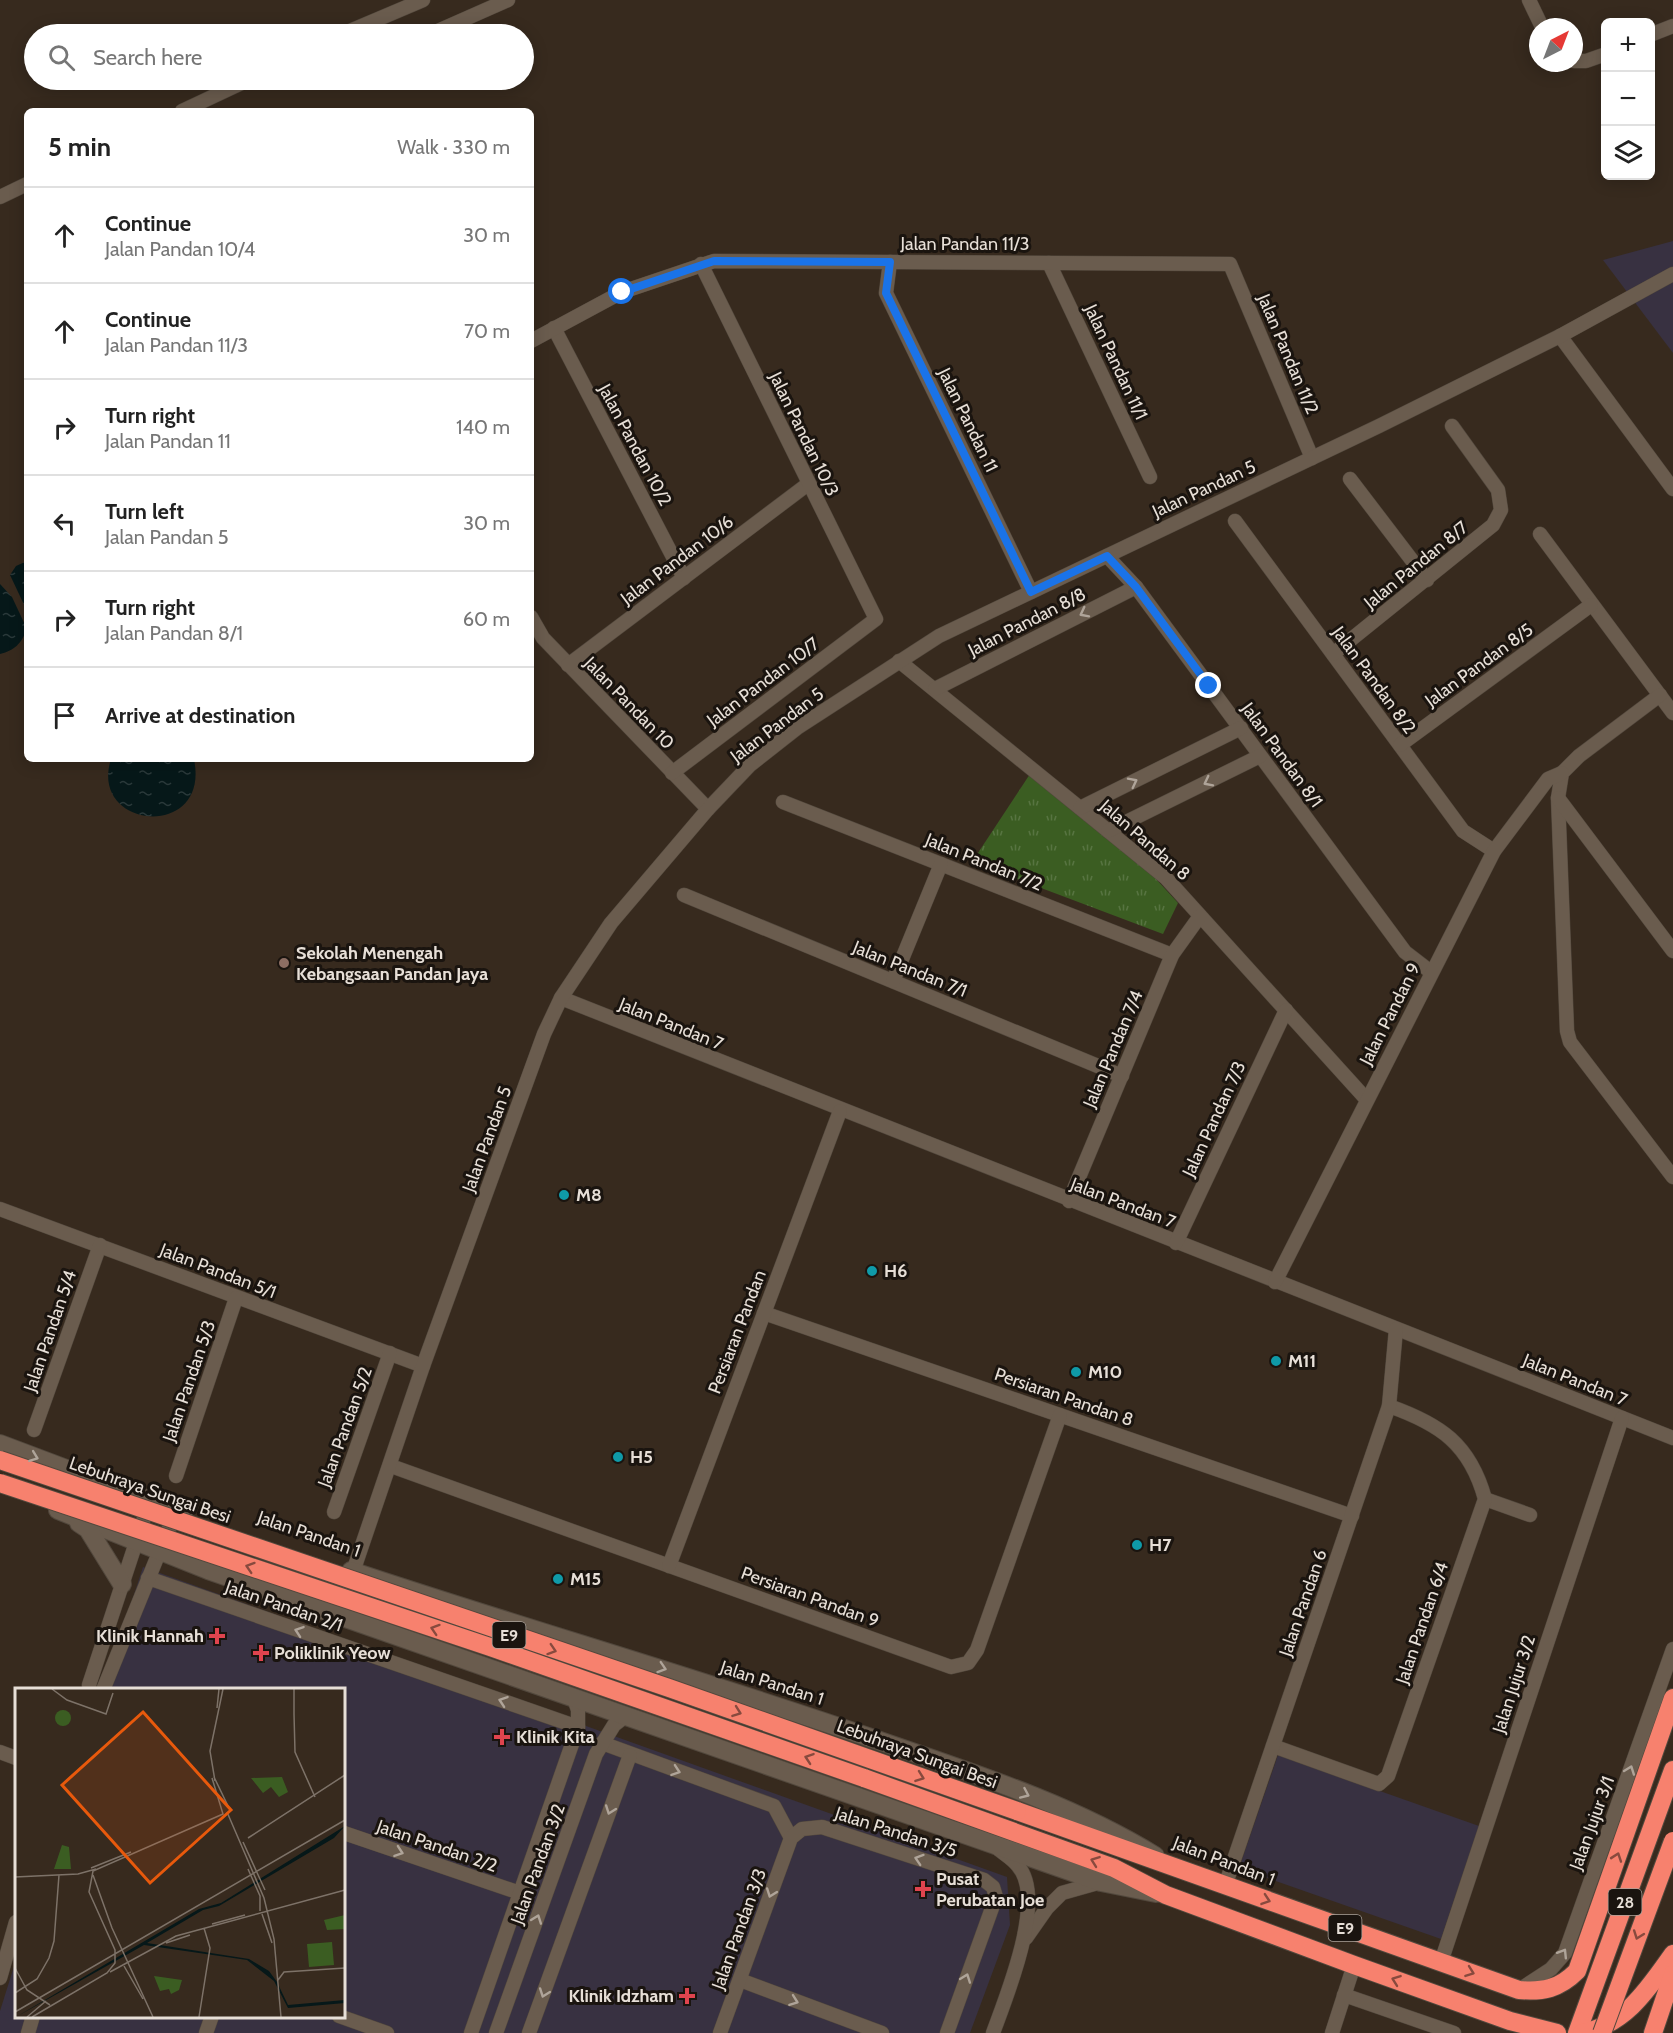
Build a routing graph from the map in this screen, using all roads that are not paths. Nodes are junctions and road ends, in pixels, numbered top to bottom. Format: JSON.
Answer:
{"nodes":[{"id":1,"x":423,"y":0,"type":"edge"},
{"id":2,"x":508,"y":0,"type":"edge"},
{"id":3,"x":1529,"y":0,"type":"edge"},
{"id":4,"x":1538,"y":18,"type":"edge"},
{"id":5,"x":367,"y":24,"type":"edge"},
{"id":6,"x":454,"y":24,"type":"edge"},
{"id":7,"x":1673,"y":26,"type":"edge"},
{"id":8,"x":1655,"y":33,"type":"edge"},
{"id":9,"x":1601,"y":56,"type":"edge"},
{"id":10,"x":1583,"y":62,"type":"edge"},
{"id":11,"x":227,"y":90,"type":"edge"},
{"id":12,"x":188,"y":108,"type":"edge"},
{"id":13,"x":24,"y":185,"type":"edge"},
{"id":14,"x":0,"y":197,"type":"edge"},
{"id":15,"x":890,"y":262,"type":"junction"},
{"id":16,"x":1049,"y":263,"type":"junction"},
{"id":17,"x":701,"y":264,"type":"junction"},
{"id":18,"x":1230,"y":264,"type":"joint"},
{"id":19,"x":1673,"y":274,"type":"edge"},
{"id":20,"x":554,"y":328,"type":"junction"},
{"id":21,"x":1560,"y":336,"type":"junction"},
{"id":22,"x":534,"y":339,"type":"edge"},
{"id":23,"x":1452,"y":426,"type":"dead end"},
{"id":24,"x":1312,"y":458,"type":"junction"},
{"id":25,"x":1150,"y":477,"type":"dead end"},
{"id":26,"x":1350,"y":479,"type":"dead end"},
{"id":27,"x":808,"y":484,"type":"junction"},
{"id":28,"x":1673,"y":489,"type":"edge"},
{"id":29,"x":1235,"y":521,"type":"dead end"},
{"id":30,"x":1540,"y":534,"type":"dead end"},
{"id":31,"x":1107,"y":556,"type":"junction"},
{"id":32,"x":684,"y":578,"type":"junction"},
{"id":33,"x":1427,"y":580,"type":"junction"},
{"id":34,"x":1136,"y":587,"type":"junction"},
{"id":35,"x":1031,"y":592,"type":"junction"},
{"id":36,"x":1591,"y":605,"type":"junction"},
{"id":37,"x":876,"y":619,"type":"joint"},
{"id":38,"x":537,"y":641,"type":"edge"},
{"id":39,"x":1333,"y":654,"type":"junction"},
{"id":40,"x":899,"y":661,"type":"junction"},
{"id":41,"x":568,"y":665,"type":"junction"},
{"id":42,"x":935,"y":689,"type":"junction"},
{"id":43,"x":1660,"y":695,"type":"junction"},
{"id":44,"x":1673,"y":713,"type":"edge"},
{"id":45,"x":1241,"y":728,"type":"junction"},
{"id":46,"x":1400,"y":745,"type":"junction"},
{"id":47,"x":1260,"y":756,"type":"junction"},
{"id":48,"x":672,"y":773,"type":"junction"},
{"id":49,"x":1559,"y":774,"type":"junction"},
{"id":50,"x":1558,"y":798,"type":"junction"},
{"id":51,"x":783,"y":802,"type":"dead end"},
{"id":52,"x":1080,"y":808,"type":"junction"},
{"id":53,"x":708,"y":809,"type":"junction"},
{"id":54,"x":1108,"y":831,"type":"junction"},
{"id":55,"x":1494,"y":851,"type":"junction"},
{"id":56,"x":941,"y":864,"type":"junction"},
{"id":57,"x":684,"y":896,"type":"dead end"},
{"id":58,"x":1200,"y":915,"type":"junction"},
{"id":59,"x":1673,"y":951,"type":"edge"},
{"id":60,"x":1172,"y":955,"type":"junction"},
{"id":61,"x":1431,"y":972,"type":"junction"},
{"id":62,"x":893,"y":981,"type":"junction"},
{"id":63,"x":561,"y":998,"type":"junction"},
{"id":64,"x":1286,"y":1010,"type":"junction"},
{"id":65,"x":1122,"y":1076,"type":"junction"},
{"id":66,"x":1366,"y":1100,"type":"junction"},
{"id":67,"x":840,"y":1111,"type":"junction"},
{"id":68,"x":1673,"y":1177,"type":"edge"},
{"id":69,"x":1069,"y":1201,"type":"junction"},
{"id":70,"x":0,"y":1209,"type":"edge"},
{"id":71,"x":1176,"y":1243,"type":"junction"},
{"id":72,"x":100,"y":1245,"type":"junction"},
{"id":73,"x":1275,"y":1282,"type":"junction"},
{"id":74,"x":236,"y":1298,"type":"junction"},
{"id":75,"x":764,"y":1313,"type":"junction"},
{"id":76,"x":1396,"y":1329,"type":"junction"},
{"id":77,"x":390,"y":1353,"type":"junction"},
{"id":78,"x":423,"y":1366,"type":"junction"},
{"id":79,"x":1389,"y":1406,"type":"junction"},
{"id":80,"x":1060,"y":1415,"type":"junction"},
{"id":81,"x":1622,"y":1418,"type":"junction"},
{"id":82,"x":34,"y":1430,"type":"dead end"},
{"id":83,"x":1673,"y":1438,"type":"edge"},
{"id":84,"x":0,"y":1444,"type":"edge"},
{"id":85,"x":0,"y":1460,"type":"edge"},
{"id":86,"x":391,"y":1466,"type":"junction"},
{"id":87,"x":176,"y":1476,"type":"dead end"},
{"id":88,"x":0,"y":1484,"type":"edge"},
{"id":89,"x":0,"y":1488,"type":"edge"},
{"id":90,"x":1485,"y":1499,"type":"junction"},
{"id":91,"x":150,"y":1501,"type":"junction"},
{"id":92,"x":176,"y":1511,"type":"junction"},
{"id":93,"x":334,"y":1512,"type":"dead end"},
{"id":94,"x":66,"y":1514,"type":"junction"},
{"id":95,"x":1530,"y":1515,"type":"dead end"},
{"id":96,"x":1352,"y":1516,"type":"junction"},
{"id":97,"x":136,"y":1543,"type":"junction"},
{"id":98,"x":159,"y":1551,"type":"junction"},
{"id":99,"x":669,"y":1566,"type":"junction"},
{"id":100,"x":354,"y":1572,"type":"junction"},
{"id":101,"x":148,"y":1578,"type":"junction"},
{"id":102,"x":122,"y":1584,"type":"junction"},
{"id":103,"x":338,"y":1615,"type":"junction"},
{"id":104,"x":1673,"y":1649,"type":"edge"},
{"id":105,"x":606,"y":1651,"type":"junction"},
{"id":106,"x":90,"y":1688,"type":"edge"},
{"id":107,"x":103,"y":1688,"type":"edge"},
{"id":108,"x":1673,"y":1698,"type":"edge"},
{"id":109,"x":581,"y":1699,"type":"junction"},
{"id":110,"x":627,"y":1715,"type":"junction"},
{"id":111,"x":578,"y":1727,"type":"junction"},
{"id":112,"x":602,"y":1743,"type":"junction"},
{"id":113,"x":1273,"y":1746,"type":"junction"},
{"id":114,"x":0,"y":1752,"type":"edge"},
{"id":115,"x":630,"y":1755,"type":"junction"},
{"id":116,"x":15,"y":1758,"type":"edge"},
{"id":117,"x":1673,"y":1770,"type":"edge"},
{"id":118,"x":345,"y":1833,"type":"edge"},
{"id":119,"x":791,"y":1838,"type":"junction"},
{"id":120,"x":988,"y":1841,"type":"junction"},
{"id":121,"x":1673,"y":1841,"type":"edge"},
{"id":122,"x":1172,"y":1866,"type":"junction"},
{"id":123,"x":1101,"y":1882,"type":"junction"},
{"id":124,"x":1225,"y":1886,"type":"junction"},
{"id":125,"x":520,"y":1893,"type":"junction"},
{"id":126,"x":1167,"y":1895,"type":"junction"},
{"id":127,"x":15,"y":1926,"type":"edge"},
{"id":128,"x":1025,"y":1940,"type":"junction"},
{"id":129,"x":1673,"y":1954,"type":"edge"},
{"id":130,"x":1441,"y":1962,"type":"junction"},
{"id":131,"x":1354,"y":1965,"type":"junction"},
{"id":132,"x":1673,"y":1974,"type":"edge"},
{"id":133,"x":0,"y":1978,"type":"edge"},
{"id":134,"x":740,"y":1980,"type":"junction"},
{"id":135,"x":1519,"y":1990,"type":"junction"},
{"id":136,"x":1344,"y":1995,"type":"junction"},
{"id":137,"x":32,"y":2018,"type":"edge"},
{"id":138,"x":211,"y":2018,"type":"edge"},
{"id":139,"x":345,"y":2018,"type":"edge"},
{"id":140,"x":1517,"y":2027,"type":"edge"},
{"id":141,"x":1450,"y":2031,"type":"edge"},
{"id":142,"x":28,"y":2033,"type":"edge"},
{"id":143,"x":206,"y":2033,"type":"edge"},
{"id":144,"x":387,"y":2033,"type":"edge"},
{"id":145,"x":471,"y":2033,"type":"edge"},
{"id":146,"x":496,"y":2033,"type":"edge"},
{"id":147,"x":529,"y":2033,"type":"edge"},
{"id":148,"x":720,"y":2033,"type":"edge"},
{"id":149,"x":882,"y":2033,"type":"edge"},
{"id":150,"x":947,"y":2033,"type":"edge"},
{"id":151,"x":993,"y":2033,"type":"edge"},
{"id":152,"x":1332,"y":2033,"type":"edge"},
{"id":153,"x":1557,"y":2033,"type":"edge"},
{"id":154,"x":1576,"y":2033,"type":"edge"},
{"id":155,"x":1582,"y":2033,"type":"edge"},
{"id":156,"x":1602,"y":2033,"type":"edge"},
{"id":157,"x":1653,"y":2033,"type":"edge"}],
"edges":[{"from":1,"to":5,"type":"street"},
{"from":2,"to":6,"type":"street"},
{"from":3,"to":4,"type":"street"},
{"from":7,"to":8,"type":"street"},
{"from":9,"to":10,"type":"street"},
{"from":11,"to":12,"type":"street"},
{"from":13,"to":14,"type":"street"},
{"from":15,"to":16,"type":"street","name":"Jalan Pandan 11/3"},
{"from":15,"to":17,"type":"street","name":"Jalan Pandan 11/3"},
{"from":15,"to":35,"type":"street","name":"Jalan Pandan 11"},
{"from":16,"to":18,"type":"street","name":"Jalan Pandan 11/3"},
{"from":16,"to":25,"type":"street","name":"Jalan Pandan 11/1"},
{"from":17,"to":20,"type":"street","name":"Jalan Pandan 11/3"},
{"from":17,"to":27,"type":"street","name":"Jalan Pandan 10/3"},
{"from":18,"to":24,"type":"street","name":"Jalan Pandan 11/2"},
{"from":19,"to":21,"type":"street","name":"Jalan Pandan 5"},
{"from":20,"to":22,"type":"street","name":"Jalan Pandan 11/3"},
{"from":20,"to":32,"type":"street","name":"Jalan Pandan 10/2"},
{"from":21,"to":24,"type":"street","name":"Jalan Pandan 5"},
{"from":21,"to":28,"type":"street"},
{"from":23,"to":33,"type":"street","name":"Jalan Pandan 8/7"},
{"from":24,"to":31,"type":"street","name":"Jalan Pandan 5"},
{"from":26,"to":33,"type":"street"},
{"from":27,"to":32,"type":"street","name":"Jalan Pandan 10/6"},
{"from":27,"to":37,"type":"street","name":"Jalan Pandan 10/3"},
{"from":29,"to":39,"type":"street","name":"Jalan Pandan 8/2"},
{"from":30,"to":36,"type":"street"},
{"from":31,"to":34,"type":"street","name":"Jalan Pandan 8/1"},
{"from":31,"to":35,"type":"street","name":"Jalan Pandan 5"},
{"from":32,"to":41,"type":"street","name":"Jalan Pandan 10/6"},
{"from":33,"to":39,"type":"street","name":"Jalan Pandan 8/7"},
{"from":34,"to":42,"type":"street","name":"Jalan Pandan 8/8","one_way":true},
{"from":34,"to":45,"type":"street","name":"Jalan Pandan 8/1"},
{"from":35,"to":40,"type":"street","name":"Jalan Pandan 5"},
{"from":36,"to":43,"type":"street"},
{"from":36,"to":46,"type":"street","name":"Jalan Pandan 8/5"},
{"from":37,"to":48,"type":"street","name":"Jalan Pandan 10/7"},
{"from":38,"to":41,"type":"street","name":"Jalan Pandan 10"},
{"from":39,"to":46,"type":"street","name":"Jalan Pandan 8/2"},
{"from":40,"to":42,"type":"street","name":"Jalan Pandan 8"},
{"from":40,"to":53,"type":"street","name":"Jalan Pandan 5"},
{"from":41,"to":48,"type":"street","name":"Jalan Pandan 10"},
{"from":42,"to":52,"type":"street","name":"Jalan Pandan 8"},
{"from":43,"to":44,"type":"street"},
{"from":43,"to":49,"type":"street","name":"Jalan Pandan 9"},
{"from":45,"to":47,"type":"street","name":"Jalan Pandan 8/1"},
{"from":52,"to":45,"type":"street","one_way":true},
{"from":46,"to":55,"type":"street","name":"Jalan Pandan 8/2"},
{"from":47,"to":54,"type":"street","one_way":true},
{"from":47,"to":61,"type":"street","name":"Jalan Pandan 8/1"},
{"from":48,"to":53,"type":"street","name":"Jalan Pandan 10"},
{"from":49,"to":50,"type":"street"},
{"from":49,"to":55,"type":"street","name":"Jalan Pandan 9"},
{"from":50,"to":59,"type":"street"},
{"from":50,"to":68,"type":"street"},
{"from":51,"to":56,"type":"street","name":"Jalan Pandan 7/2"},
{"from":52,"to":54,"type":"street","name":"Jalan Pandan 8"},
{"from":53,"to":63,"type":"street","name":"Jalan Pandan 5"},
{"from":54,"to":58,"type":"street","name":"Jalan Pandan 8"},
{"from":55,"to":61,"type":"street","name":"Jalan Pandan 9"},
{"from":56,"to":60,"type":"street","name":"Jalan Pandan 7/2"},
{"from":56,"to":62,"type":"street"},
{"from":57,"to":62,"type":"street","name":"Jalan Pandan 7/1"},
{"from":58,"to":60,"type":"street","name":"Jalan Pandan 7/4"},
{"from":58,"to":64,"type":"street","name":"Jalan Pandan 8"},
{"from":60,"to":65,"type":"street","name":"Jalan Pandan 7/4"},
{"from":61,"to":66,"type":"street","name":"Jalan Pandan 9"},
{"from":62,"to":65,"type":"street","name":"Jalan Pandan 7/1"},
{"from":63,"to":67,"type":"street","name":"Jalan Pandan 7"},
{"from":63,"to":78,"type":"street","name":"Jalan Pandan 5"},
{"from":64,"to":66,"type":"street","name":"Jalan Pandan 8"},
{"from":64,"to":71,"type":"street","name":"Jalan Pandan 7/3"},
{"from":65,"to":69,"type":"street","name":"Jalan Pandan 7/4"},
{"from":66,"to":73,"type":"street","name":"Jalan Pandan 9"},
{"from":67,"to":69,"type":"street","name":"Jalan Pandan 7"},
{"from":67,"to":75,"type":"street","name":"Persiaran Pandan"},
{"from":69,"to":71,"type":"street","name":"Jalan Pandan 7"},
{"from":70,"to":72,"type":"street","name":"Jalan Pandan 5/1"},
{"from":71,"to":73,"type":"street","name":"Jalan Pandan 7"},
{"from":72,"to":74,"type":"street","name":"Jalan Pandan 5/1"},
{"from":72,"to":82,"type":"street","name":"Jalan Pandan 5/4"},
{"from":73,"to":76,"type":"street","name":"Jalan Pandan 7"},
{"from":74,"to":77,"type":"street","name":"Jalan Pandan 5/1"},
{"from":74,"to":87,"type":"street","name":"Jalan Pandan 5/3"},
{"from":75,"to":80,"type":"street","name":"Persiaran Pandan 8"},
{"from":75,"to":99,"type":"street","name":"Persiaran Pandan"},
{"from":76,"to":79,"type":"street","name":"Jalan Pandan 6"},
{"from":76,"to":81,"type":"street","name":"Jalan Pandan 7"},
{"from":77,"to":78,"type":"street","name":"Jalan Pandan 5/1"},
{"from":77,"to":93,"type":"street","name":"Jalan Pandan 5/2"},
{"from":78,"to":86,"type":"street","name":"Jalan Pandan 5"},
{"from":79,"to":90,"type":"street"},
{"from":79,"to":96,"type":"street","name":"Jalan Pandan 6"},
{"from":80,"to":96,"type":"street","name":"Persiaran Pandan 8"},
{"from":80,"to":99,"type":"street","name":"Persiaran Pandan 9"},
{"from":81,"to":83,"type":"street","name":"Jalan Pandan 7"},
{"from":81,"to":130,"type":"street","name":"Jalan Jujur 3/2"},
{"from":84,"to":91,"type":"main road","name":"Jalan Pandan 1","one_way":true},
{"from":85,"to":122,"type":"highway","name":"Lebuhraya Sungai Besi","number":"E9","one_way":true,"bridge":true},
{"from":86,"to":99,"type":"street","name":"Persiaran Pandan 9"},
{"from":86,"to":100,"type":"street","name":"Jalan Pandan 5"},
{"from":126,"to":88,"type":"highway","number":"E9","one_way":true,"bridge":true},
{"from":89,"to":94,"type":"main road"},
{"from":90,"to":95,"type":"street"},
{"from":90,"to":113,"type":"street","name":"Jalan Pandan 6/4"},
{"from":91,"to":92,"type":"main road","name":"Jalan Pandan 1"},
{"from":91,"to":97,"type":"street"},
{"from":92,"to":98,"type":"street"},
{"from":92,"to":100,"type":"main road","name":"Jalan Pandan 1"},
{"from":94,"to":97,"type":"main road"},
{"from":94,"to":102,"type":"main road"},
{"from":96,"to":113,"type":"street","name":"Jalan Pandan 6"},
{"from":97,"to":98,"type":"main road"},
{"from":97,"to":102,"type":"street"},
{"from":98,"to":101,"type":"street"},
{"from":98,"to":103,"type":"main road"},
{"from":100,"to":103,"type":"street","name":"Jalan Pandan 5"},
{"from":100,"to":105,"type":"main road","name":"Jalan Pandan 1"},
{"from":101,"to":107,"type":"street"},
{"from":111,"to":101,"type":"street","name":"Jalan Pandan 2/1","one_way":true},
{"from":102,"to":106,"type":"street"},
{"from":103,"to":109,"type":"main road"},
{"from":135,"to":104,"type":"street","name":"Jalan Jujur 3/1","one_way":true},
{"from":105,"to":109,"type":"main road"},
{"from":105,"to":122,"type":"main road","name":"Jalan Pandan 1","one_way":true},
{"from":135,"to":108,"type":"highway","one_way":true},
{"from":109,"to":110,"type":"main road"},
{"from":109,"to":111,"type":"street"},
{"from":110,"to":112,"type":"street","name":"Jalan Pandan 3/2"},
{"from":110,"to":120,"type":"main road"},
{"from":111,"to":125,"type":"street"},
{"from":112,"to":115,"type":"street"},
{"from":146,"to":112,"type":"street","name":"Jalan Pandan 3/2","one_way":true},
{"from":113,"to":124,"type":"street","name":"Jalan Pandan 6"},
{"from":114,"to":116,"type":"street"},
{"from":115,"to":119,"type":"street","one_way":true},
{"from":115,"to":147,"type":"street","one_way":true},
{"from":117,"to":154,"type":"highway","number":"28"},
{"from":118,"to":125,"type":"street","name":"Jalan Pandan 2/2","one_way":true},
{"from":119,"to":134,"type":"street","name":"Jalan Pandan 3/3","one_way":true},
{"from":150,"to":119,"type":"street","name":"Jalan Pandan 3/5","one_way":true},
{"from":120,"to":123,"type":"main road"},
{"from":120,"to":128,"type":"street"},
{"from":121,"to":156,"type":"highway","number":"28","one_way":true,"bridge":true},
{"from":122,"to":124,"type":"highway","name":"Jalan Pandan 1","number":"E9"},
{"from":123,"to":126,"type":"main road"},
{"from":123,"to":128,"type":"street"},
{"from":124,"to":130,"type":"highway","name":"Jalan Pandan 1","number":"E9","one_way":true},
{"from":125,"to":145,"type":"street"},
{"from":126,"to":131,"type":"highway","number":"E9"},
{"from":127,"to":133,"type":"street"},
{"from":128,"to":151,"type":"street"},
{"from":129,"to":155,"type":"highway"},
{"from":130,"to":135,"type":"highway","name":"Jalan Pandan 1","number":"E9","one_way":true},
{"from":131,"to":136,"type":"street"},
{"from":140,"to":131,"type":"highway","number":"E9","one_way":true},
{"from":132,"to":157,"type":"highway"},
{"from":134,"to":148,"type":"street","name":"Jalan Pandan 3/3"},
{"from":134,"to":149,"type":"street","one_way":true},
{"from":136,"to":141,"type":"street"},
{"from":136,"to":152,"type":"street"},
{"from":137,"to":142,"type":"street"},
{"from":138,"to":143,"type":"street"},
{"from":139,"to":144,"type":"street"},
{"from":140,"to":153,"type":"highway"}]}
